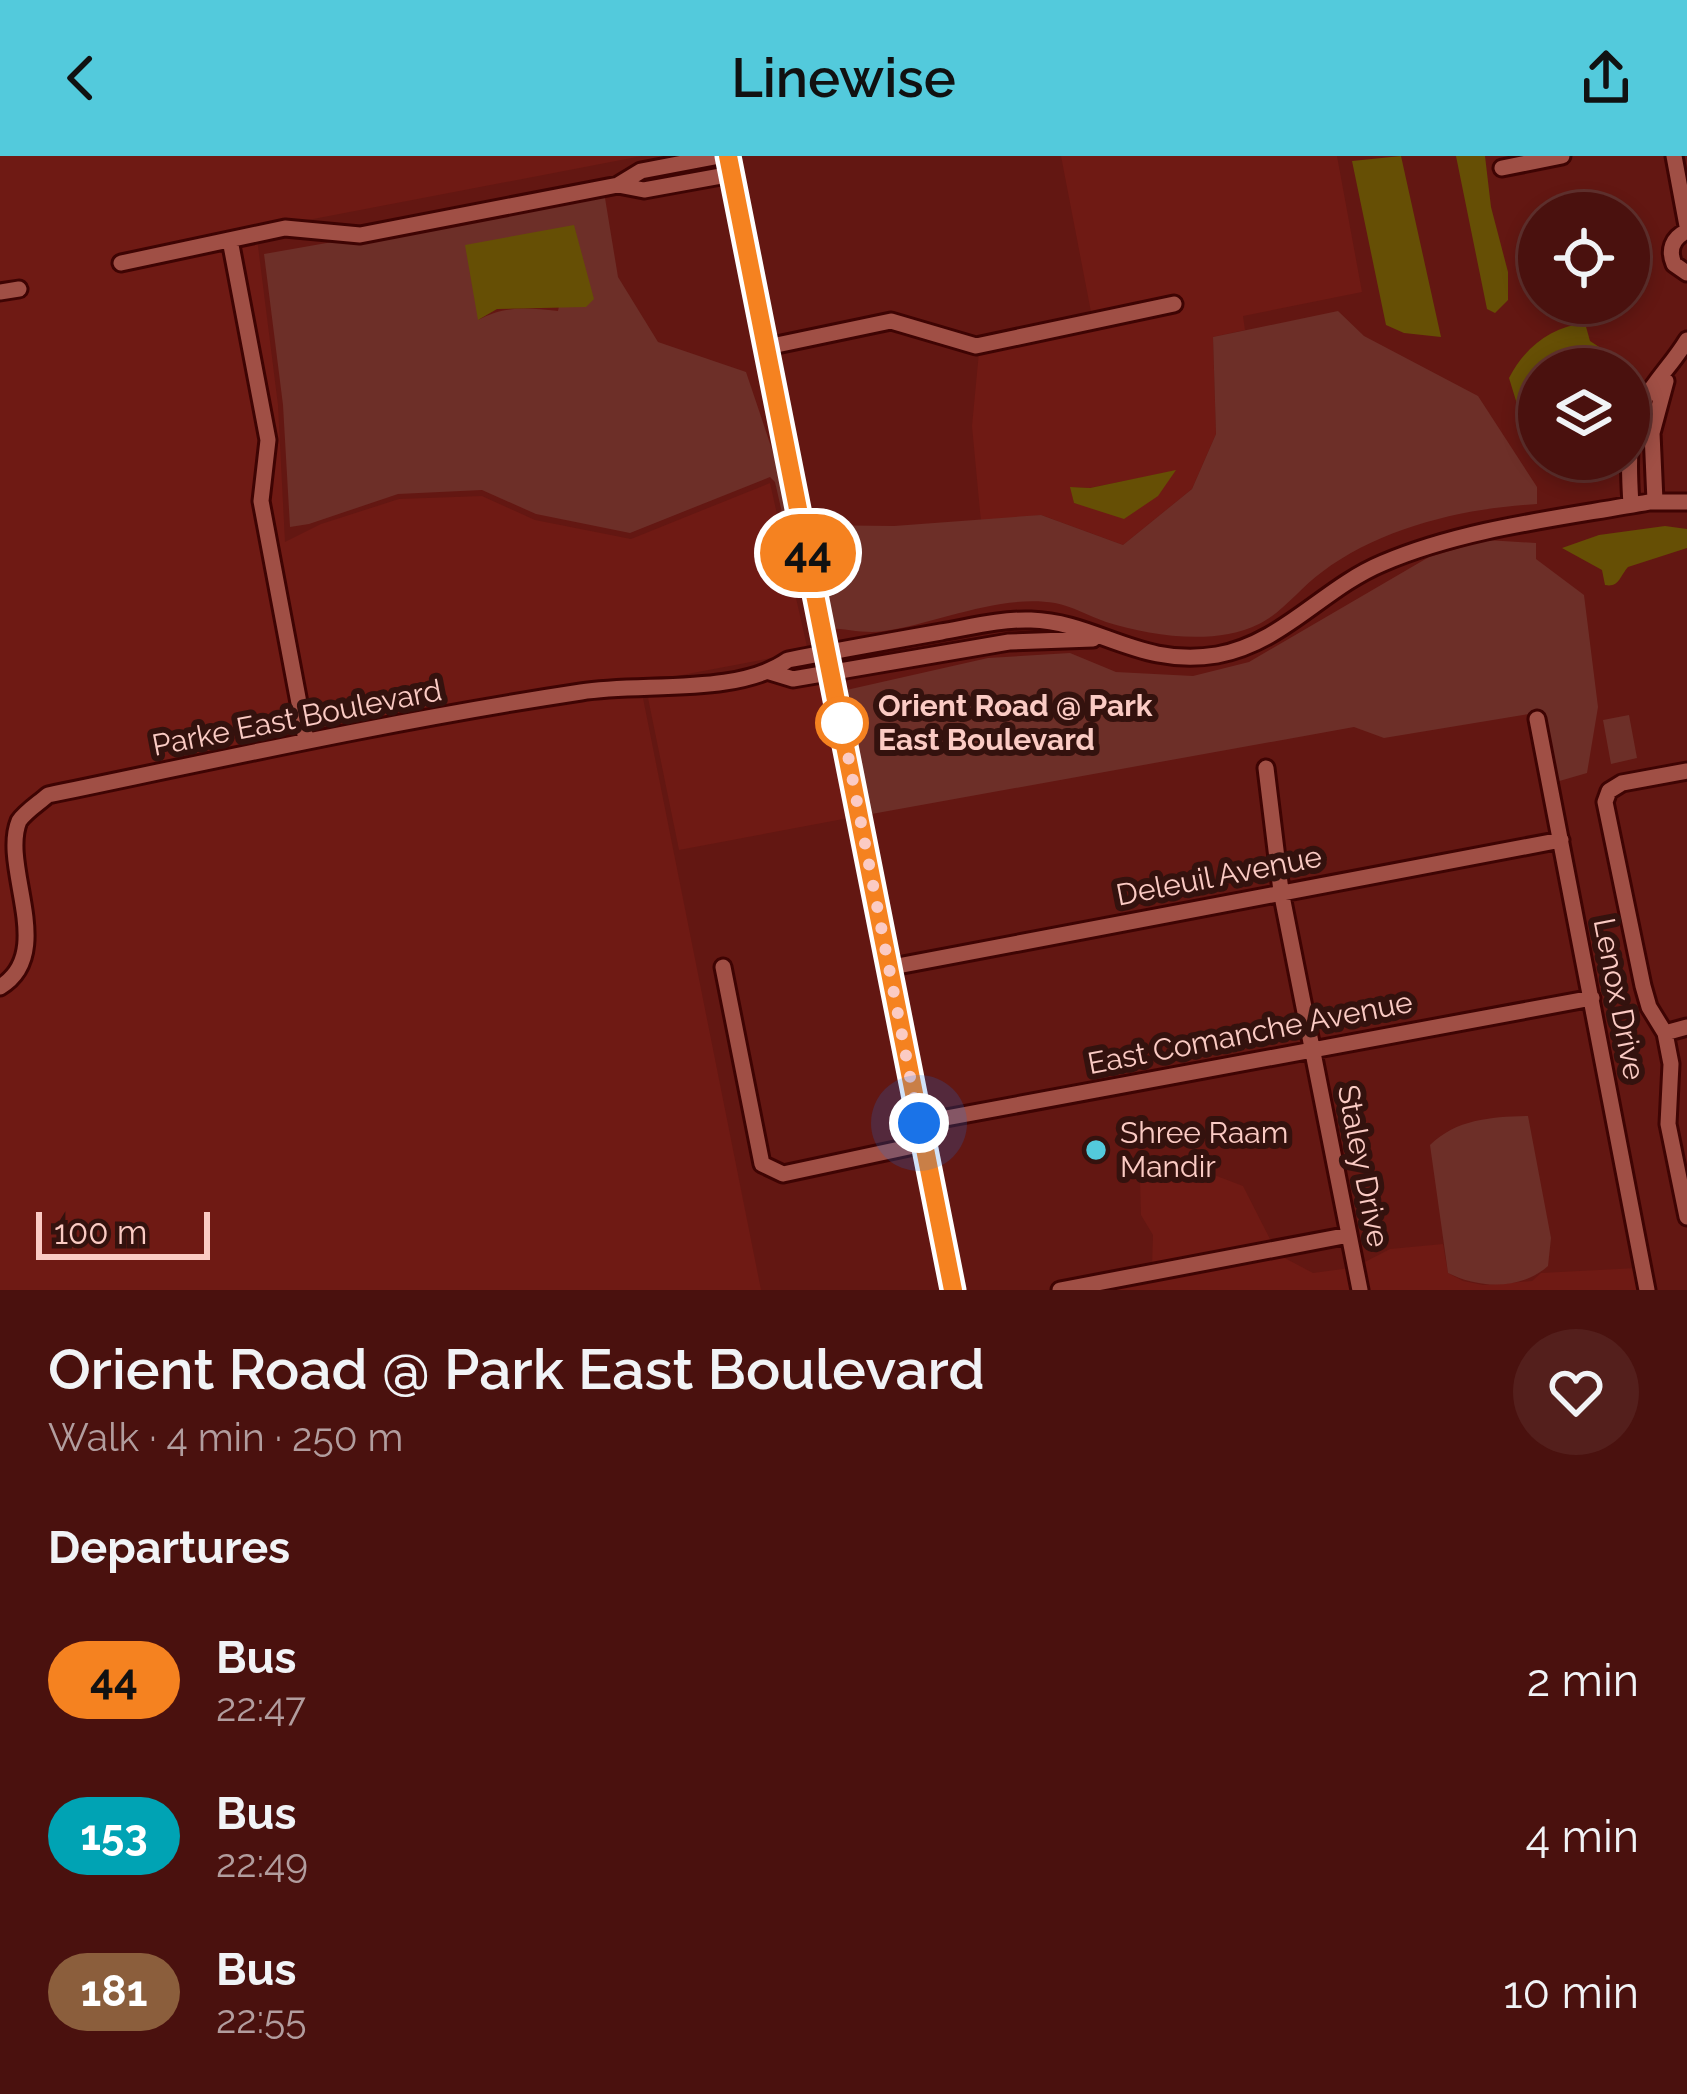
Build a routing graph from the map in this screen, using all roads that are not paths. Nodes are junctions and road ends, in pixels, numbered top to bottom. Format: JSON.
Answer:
{"nodes":[{"id":1,"x":724,"y":156,"type":"edge"},
{"id":2,"x":1562,"y":156,"type":"edge"},
{"id":3,"x":1674,"y":156,"type":"edge"},
{"id":4,"x":1502,"y":168,"type":"dead end"},
{"id":5,"x":732,"y":174,"type":"junction"},
{"id":6,"x":618,"y":185,"type":"junction"},
{"id":7,"x":1687,"y":229,"type":"edge"},
{"id":8,"x":230,"y":240,"type":"junction"},
{"id":9,"x":122,"y":262,"type":"dead end"},
{"id":10,"x":1687,"y":273,"type":"edge"},
{"id":11,"x":19,"y":289,"type":"dead end"},
{"id":12,"x":0,"y":292,"type":"edge"},
{"id":13,"x":1174,"y":304,"type":"dead end"},
{"id":14,"x":1687,"y":340,"type":"edge"},
{"id":15,"x":767,"y":347,"type":"junction"},
{"id":16,"x":1671,"y":366,"type":"junction"},
{"id":17,"x":1655,"y":501,"type":"junction"},
{"id":18,"x":1687,"y":502,"type":"edge"},
{"id":19,"x":1631,"y":505,"type":"junction"},
{"id":20,"x":1100,"y":639,"type":"junction"},
{"id":21,"x":828,"y":652,"type":"junction"},
{"id":22,"x":770,"y":672,"type":"junction"},
{"id":23,"x":832,"y":674,"type":"junction"},
{"id":24,"x":1537,"y":719,"type":"dead end"},
{"id":25,"x":306,"y":740,"type":"junction"},
{"id":26,"x":1267,"y":768,"type":"dead end"},
{"id":27,"x":1687,"y":771,"type":"edge"},
{"id":28,"x":1561,"y":840,"type":"junction"},
{"id":29,"x":1281,"y":891,"type":"junction"},
{"id":30,"x":723,"y":967,"type":"dead end"},
{"id":31,"x":887,"y":968,"type":"junction"},
{"id":32,"x":0,"y":986,"type":"edge"},
{"id":33,"x":1592,"y":998,"type":"junction"},
{"id":34,"x":1687,"y":1028,"type":"edge"},
{"id":35,"x":1665,"y":1033,"type":"junction"},
{"id":36,"x":1312,"y":1048,"type":"junction"},
{"id":37,"x":1679,"y":1064,"type":"edge"},
{"id":38,"x":919,"y":1123,"type":"junction"},
{"id":39,"x":923,"y":1144,"type":"junction"},
{"id":40,"x":1687,"y":1217,"type":"edge"},
{"id":41,"x":1349,"y":1235,"type":"junction"},
{"id":42,"x":953,"y":1290,"type":"edge"},
{"id":43,"x":1060,"y":1290,"type":"edge"},
{"id":44,"x":1360,"y":1290,"type":"edge"},
{"id":45,"x":1647,"y":1290,"type":"edge"}],
"edges":[{"from":1,"to":5,"type":"street"},
{"from":1,"to":6,"type":"street"},
{"from":2,"to":4,"type":"street"},
{"from":3,"to":7,"type":"street"},
{"from":5,"to":6,"type":"street"},
{"from":5,"to":15,"type":"street"},
{"from":6,"to":8,"type":"street"},
{"from":7,"to":10,"type":"street"},
{"from":8,"to":9,"type":"street"},
{"from":8,"to":25,"type":"street"},
{"from":11,"to":12,"type":"street"},
{"from":13,"to":15,"type":"street"},
{"from":14,"to":16,"type":"street"},
{"from":15,"to":21,"type":"street"},
{"from":16,"to":17,"type":"street"},
{"from":16,"to":19,"type":"street"},
{"from":17,"to":18,"type":"street","name":"Parke East Boulevard"},
{"from":17,"to":19,"type":"street","name":"Parke East Boulevard"},
{"from":19,"to":20,"type":"street","name":"Parke East Boulevard"},
{"from":20,"to":21,"type":"street","name":"Parke East Boulevard"},
{"from":20,"to":23,"type":"street","name":"Parke East Boulevard"},
{"from":21,"to":22,"type":"street","name":"Parke East Boulevard"},
{"from":21,"to":23,"type":"street"},
{"from":22,"to":23,"type":"street","name":"Parke East Boulevard"},
{"from":22,"to":25,"type":"street","name":"Parke East Boulevard"},
{"from":23,"to":31,"type":"street"},
{"from":24,"to":28,"type":"street","name":"Lenox Drive"},
{"from":25,"to":32,"type":"street","name":"Parke East Boulevard"},
{"from":26,"to":29,"type":"street","name":"Staley Drive"},
{"from":27,"to":35,"type":"street"},
{"from":28,"to":29,"type":"street","name":"Deleuil Avenue"},
{"from":28,"to":33,"type":"street","name":"Lenox Drive"},
{"from":29,"to":31,"type":"street","name":"Deleuil Avenue"},
{"from":29,"to":36,"type":"street","name":"Staley Drive"},
{"from":30,"to":39,"type":"street"},
{"from":31,"to":38,"type":"street"},
{"from":33,"to":36,"type":"street","name":"East Comanche Avenue"},
{"from":33,"to":45,"type":"street","name":"Lenox Drive"},
{"from":34,"to":35,"type":"street"},
{"from":35,"to":37,"type":"street"},
{"from":36,"to":38,"type":"street","name":"East Comanche Avenue"},
{"from":36,"to":41,"type":"street","name":"Staley Drive"},
{"from":37,"to":40,"type":"street"},
{"from":38,"to":39,"type":"street"},
{"from":39,"to":42,"type":"street"},
{"from":41,"to":43,"type":"street"},
{"from":41,"to":44,"type":"street","name":"Staley Drive"}]}
